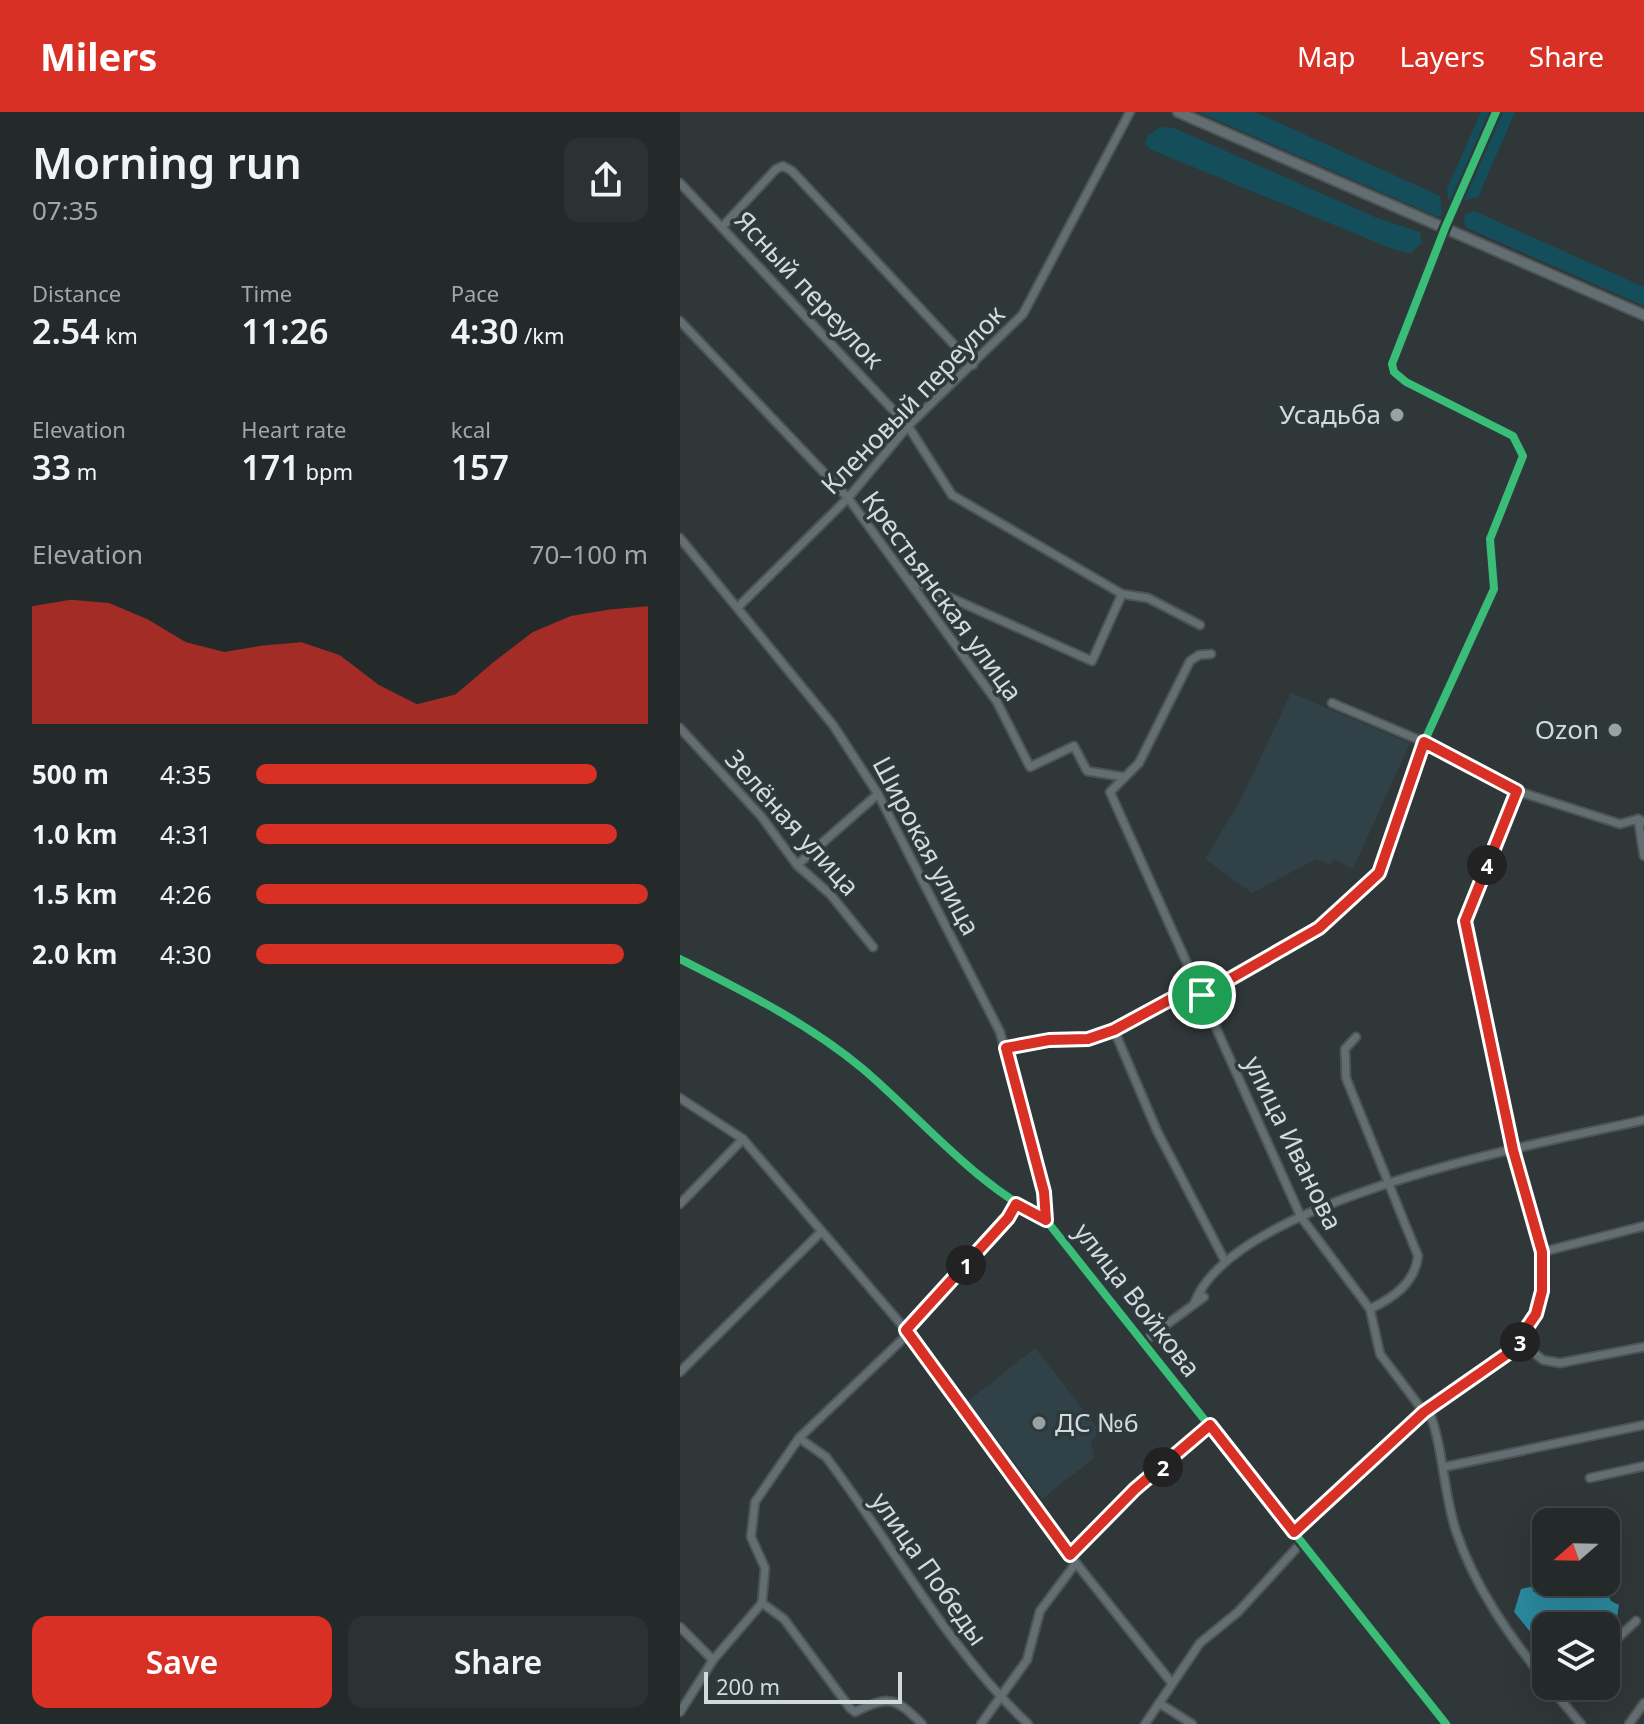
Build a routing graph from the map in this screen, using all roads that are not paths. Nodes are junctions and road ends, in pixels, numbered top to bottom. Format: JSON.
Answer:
{"nodes":[{"id":1,"x":1130,"y":112,"type":"edge"},
{"id":2,"x":1178,"y":112,"type":"edge"},
{"id":3,"x":1496,"y":112,"type":"edge"},
{"id":4,"x":680,"y":183,"type":"edge"},
{"id":5,"x":723,"y":226,"type":"junction"},
{"id":6,"x":1445,"y":228,"type":"junction"},
{"id":7,"x":1644,"y":315,"type":"edge"},
{"id":8,"x":680,"y":321,"type":"edge"},
{"id":9,"x":973,"y":365,"type":"junction"},
{"id":10,"x":908,"y":426,"type":"junction"},
{"id":11,"x":848,"y":498,"type":"junction"},
{"id":12,"x":680,"y":538,"type":"edge"},
{"id":13,"x":909,"y":579,"type":"junction"},
{"id":14,"x":1122,"y":594,"type":"junction"},
{"id":15,"x":738,"y":607,"type":"junction"},
{"id":16,"x":1200,"y":625,"type":"dead end"},
{"id":17,"x":1211,"y":654,"type":"dead end"},
{"id":18,"x":1332,"y":703,"type":"dead end"},
{"id":19,"x":680,"y":728,"type":"edge"},
{"id":20,"x":1424,"y":742,"type":"junction"},
{"id":21,"x":1028,"y":764,"type":"joint"},
{"id":22,"x":1100,"y":775,"type":"junction"},
{"id":23,"x":1125,"y":777,"type":"junction"},
{"id":24,"x":1517,"y":791,"type":"junction"},
{"id":25,"x":1110,"y":792,"type":"junction"},
{"id":26,"x":878,"y":794,"type":"junction"},
{"id":27,"x":1641,"y":821,"type":"edge"},
{"id":28,"x":1644,"y":856,"type":"edge"},
{"id":29,"x":797,"y":865,"type":"junction"},
{"id":30,"x":873,"y":947,"type":"dead end"},
{"id":31,"x":680,"y":959,"type":"edge"},
{"id":32,"x":1202,"y":995,"type":"junction"},
{"id":33,"x":1114,"y":1030,"type":"junction"},
{"id":34,"x":1356,"y":1037,"type":"dead end"},
{"id":35,"x":1006,"y":1048,"type":"junction"},
{"id":36,"x":680,"y":1098,"type":"edge"},
{"id":37,"x":1644,"y":1120,"type":"edge"},
{"id":38,"x":743,"y":1139,"type":"junction"},
{"id":39,"x":1513,"y":1150,"type":"junction"},
{"id":40,"x":1392,"y":1183,"type":"junction"},
{"id":41,"x":680,"y":1204,"type":"edge"},
{"id":42,"x":1016,"y":1204,"type":"junction"},
{"id":43,"x":1301,"y":1217,"type":"junction"},
{"id":44,"x":1046,"y":1220,"type":"junction"},
{"id":45,"x":1644,"y":1226,"type":"edge"},
{"id":46,"x":820,"y":1233,"type":"junction"},
{"id":47,"x":1542,"y":1252,"type":"junction"},
{"id":48,"x":1225,"y":1261,"type":"junction"},
{"id":49,"x":1204,"y":1297,"type":"dead end"},
{"id":50,"x":1194,"y":1304,"type":"junction"},
{"id":51,"x":1370,"y":1309,"type":"junction"},
{"id":52,"x":906,"y":1333,"type":"junction"},
{"id":53,"x":1143,"y":1342,"type":"junction"},
{"id":54,"x":1520,"y":1342,"type":"junction"},
{"id":55,"x":1644,"y":1347,"type":"edge"},
{"id":56,"x":680,"y":1372,"type":"edge"},
{"id":57,"x":1427,"y":1412,"type":"junction"},
{"id":58,"x":1210,"y":1425,"type":"junction"},
{"id":59,"x":1644,"y":1425,"type":"edge"},
{"id":60,"x":799,"y":1438,"type":"junction"},
{"id":61,"x":1644,"y":1466,"type":"edge"},
{"id":62,"x":1444,"y":1467,"type":"junction"},
{"id":63,"x":1590,"y":1478,"type":"dead end"},
{"id":64,"x":1294,"y":1532,"type":"junction"},
{"id":65,"x":1302,"y":1542,"type":"junction"},
{"id":66,"x":1070,"y":1555,"type":"junction"},
{"id":67,"x":1076,"y":1563,"type":"junction"},
{"id":68,"x":762,"y":1603,"type":"junction"},
{"id":69,"x":1636,"y":1621,"type":"dead end"},
{"id":70,"x":680,"y":1627,"type":"edge"},
{"id":71,"x":1620,"y":1636,"type":"edge"},
{"id":72,"x":713,"y":1660,"type":"junction"},
{"id":73,"x":1532,"y":1662,"type":"edge"},
{"id":74,"x":1171,"y":1682,"type":"junction"},
{"id":75,"x":1562,"y":1700,"type":"edge"},
{"id":76,"x":1001,"y":1701,"type":"junction"},
{"id":77,"x":1159,"y":1703,"type":"junction"},
{"id":78,"x":1644,"y":1703,"type":"edge"},
{"id":79,"x":680,"y":1712,"type":"edge"},
{"id":80,"x":922,"y":1724,"type":"edge"},
{"id":81,"x":981,"y":1724,"type":"edge"},
{"id":82,"x":1028,"y":1724,"type":"edge"},
{"id":83,"x":1145,"y":1724,"type":"edge"},
{"id":84,"x":1192,"y":1724,"type":"edge"},
{"id":85,"x":1446,"y":1724,"type":"edge"},
{"id":86,"x":1581,"y":1724,"type":"edge"},
{"id":87,"x":1629,"y":1724,"type":"edge"}],
"edges":[{"from":1,"to":9,"type":"street","name":"Кленовый переулок"},
{"from":2,"to":6,"type":"street"},
{"from":3,"to":6,"type":"street"},
{"from":4,"to":5,"type":"street","name":"Ясный переулок"},
{"from":5,"to":9,"type":"street"},
{"from":5,"to":10,"type":"street","name":"Ясный переулок"},
{"from":6,"to":7,"type":"street"},
{"from":6,"to":20,"type":"street"},
{"from":8,"to":11,"type":"street","name":"Крестьянская улица"},
{"from":9,"to":10,"type":"street","name":"Кленовый переулок"},
{"from":10,"to":11,"type":"street","name":"Кленовый переулок"},
{"from":10,"to":14,"type":"street","name":"Ясный переулок"},
{"from":11,"to":13,"type":"street","name":"Крестьянская улица"},
{"from":11,"to":15,"type":"street","name":"Кленовый переулок"},
{"from":12,"to":15,"type":"street","name":"Широкая улица"},
{"from":13,"to":14,"type":"street"},
{"from":13,"to":21,"type":"street","name":"Крестьянская улица"},
{"from":14,"to":16,"type":"street","name":"Ясный переулок"},
{"from":15,"to":26,"type":"street","name":"Широкая улица"},
{"from":17,"to":23,"type":"street"},
{"from":18,"to":20,"type":"street"},
{"from":19,"to":29,"type":"street","name":"Зелёная улица"},
{"from":20,"to":24,"type":"street"},
{"from":20,"to":32,"type":"street"},
{"from":21,"to":22,"type":"street","name":"улица Иванова"},
{"from":22,"to":23,"type":"street"},
{"from":22,"to":25,"type":"street","name":"улица Иванова"},
{"from":23,"to":25,"type":"street"},
{"from":24,"to":27,"type":"street"},
{"from":24,"to":39,"type":"street"},
{"from":25,"to":32,"type":"street","name":"улица Иванова"},
{"from":26,"to":29,"type":"street"},
{"from":26,"to":35,"type":"street","name":"Широкая улица"},
{"from":27,"to":28,"type":"street"},
{"from":29,"to":30,"type":"street","name":"Зелёная улица"},
{"from":31,"to":42,"type":"street","name":"улица Войкова"},
{"from":32,"to":33,"type":"street"},
{"from":32,"to":43,"type":"street","name":"улица Иванова"},
{"from":33,"to":35,"type":"street"},
{"from":33,"to":48,"type":"street"},
{"from":34,"to":40,"type":"street"},
{"from":35,"to":44,"type":"street","name":"Широкая улица"},
{"from":36,"to":38,"type":"street"},
{"from":37,"to":39,"type":"street"},
{"from":38,"to":41,"type":"street"},
{"from":38,"to":46,"type":"street"},
{"from":39,"to":40,"type":"street"},
{"from":39,"to":47,"type":"street"},
{"from":40,"to":43,"type":"street"},
{"from":40,"to":51,"type":"street"},
{"from":42,"to":44,"type":"street","name":"улица Войкова"},
{"from":42,"to":52,"type":"street"},
{"from":43,"to":48,"type":"street"},
{"from":43,"to":51,"type":"street","name":"улица Иванова"},
{"from":44,"to":53,"type":"street","name":"улица Войкова"},
{"from":45,"to":47,"type":"street"},
{"from":46,"to":52,"type":"street"},
{"from":46,"to":56,"type":"street"},
{"from":47,"to":54,"type":"street"},
{"from":48,"to":50,"type":"street"},
{"from":49,"to":50,"type":"street"},
{"from":50,"to":53,"type":"street"},
{"from":51,"to":57,"type":"street","name":"улица Иванова"},
{"from":52,"to":60,"type":"street"},
{"from":52,"to":66,"type":"street"},
{"from":53,"to":58,"type":"street","name":"улица Войкова"},
{"from":54,"to":55,"type":"street"},
{"from":54,"to":57,"type":"street"},
{"from":57,"to":62,"type":"street"},
{"from":57,"to":64,"type":"street"},
{"from":58,"to":64,"type":"street","name":"улица Войкова"},
{"from":58,"to":66,"type":"street"},
{"from":59,"to":62,"type":"street"},
{"from":60,"to":68,"type":"street"},
{"from":60,"to":76,"type":"street","name":"улица Победы"},
{"from":61,"to":63,"type":"street"},
{"from":62,"to":73,"type":"street"},
{"from":64,"to":65,"type":"street","name":"улица Войкова"},
{"from":65,"to":74,"type":"street"},
{"from":65,"to":85,"type":"street","name":"улица Войкова"},
{"from":66,"to":67,"type":"street"},
{"from":67,"to":74,"type":"street"},
{"from":67,"to":76,"type":"street"},
{"from":68,"to":72,"type":"street"},
{"from":68,"to":80,"type":"street"},
{"from":69,"to":71,"type":"street"},
{"from":70,"to":72,"type":"street"},
{"from":72,"to":79,"type":"street"},
{"from":74,"to":77,"type":"street"},
{"from":75,"to":86,"type":"street"},
{"from":76,"to":81,"type":"street"},
{"from":76,"to":82,"type":"street","name":"улица Победы"},
{"from":77,"to":83,"type":"street"},
{"from":77,"to":84,"type":"street"},
{"from":78,"to":87,"type":"street"}]}
